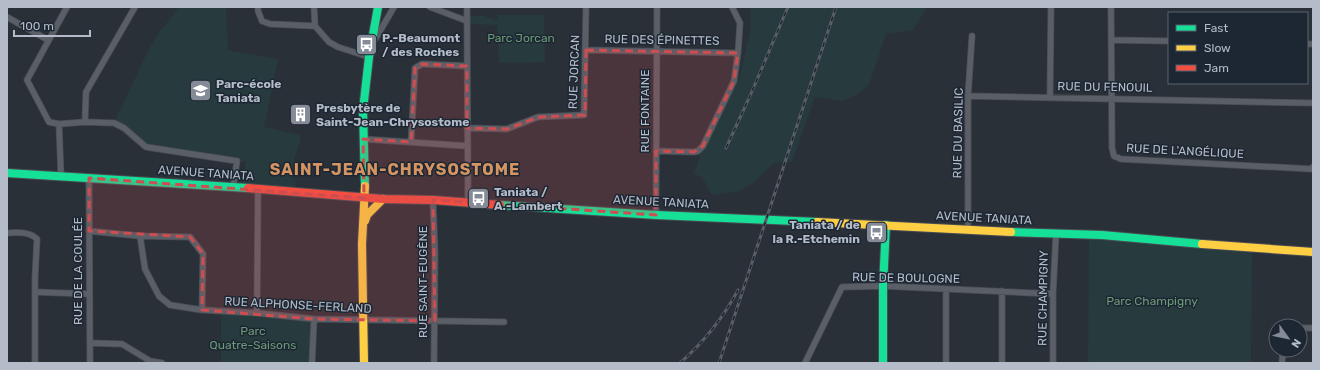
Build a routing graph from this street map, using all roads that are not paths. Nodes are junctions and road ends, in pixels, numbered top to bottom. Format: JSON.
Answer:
{"nodes":[{"id":1,"x":66,"y":7,"type":"edge"},
{"id":2,"x":135,"y":7,"type":"edge"},
{"id":3,"x":258,"y":7,"type":"edge"},
{"id":4,"x":314,"y":7,"type":"edge"},
{"id":5,"x":378,"y":7,"type":"edge"},
{"id":6,"x":394,"y":7,"type":"edge"},
{"id":7,"x":430,"y":7,"type":"edge"},
{"id":8,"x":467,"y":7,"type":"edge"},
{"id":9,"x":586,"y":7,"type":"edge"},
{"id":10,"x":657,"y":7,"type":"edge"},
{"id":11,"x":732,"y":7,"type":"edge"},
{"id":12,"x":1051,"y":7,"type":"edge"},
{"id":13,"x":1110,"y":7,"type":"edge"},
{"id":14,"x":7,"y":17,"type":"edge"},
{"id":15,"x":467,"y":21,"type":"junction"},
{"id":16,"x":315,"y":26,"type":"junction"},
{"id":17,"x":972,"y":36,"type":"dead end"},
{"id":18,"x":48,"y":40,"type":"junction"},
{"id":19,"x":1111,"y":40,"type":"junction"},
{"id":20,"x":1168,"y":42,"type":"edge"},
{"id":21,"x":371,"y":48,"type":"junction"},
{"id":22,"x":586,"y":50,"type":"junction"},
{"id":23,"x":657,"y":51,"type":"junction"},
{"id":24,"x":738,"y":53,"type":"junction"},
{"id":25,"x":370,"y":57,"type":"junction"},
{"id":26,"x":467,"y":66,"type":"junction"},
{"id":27,"x":968,"y":96,"type":"junction"},
{"id":28,"x":1050,"y":97,"type":"junction"},
{"id":29,"x":1111,"y":99,"type":"junction"},
{"id":30,"x":1313,"y":103,"type":"edge"},
{"id":31,"x":85,"y":122,"type":"junction"},
{"id":32,"x":59,"y":124,"type":"junction"},
{"id":33,"x":467,"y":128,"type":"junction"},
{"id":34,"x":363,"y":139,"type":"junction"},
{"id":35,"x":411,"y":142,"type":"junction"},
{"id":36,"x":467,"y":146,"type":"junction"},
{"id":37,"x":656,"y":151,"type":"junction"},
{"id":38,"x":1313,"y":167,"type":"edge"},
{"id":39,"x":7,"y":173,"type":"edge"},
{"id":40,"x":61,"y":176,"type":"junction"},
{"id":41,"x":89,"y":178,"type":"junction"},
{"id":42,"x":233,"y":187,"type":"junction"},
{"id":43,"x":258,"y":189,"type":"junction"},
{"id":44,"x":364,"y":198,"type":"junction"},
{"id":45,"x":383,"y":199,"type":"junction"},
{"id":46,"x":433,"y":200,"type":"junction"},
{"id":47,"x":468,"y":203,"type":"junction"},
{"id":48,"x":656,"y":215,"type":"junction"},
{"id":49,"x":364,"y":222,"type":"junction"},
{"id":50,"x":886,"y":225,"type":"junction"},
{"id":51,"x":968,"y":229,"type":"junction"},
{"id":52,"x":89,"y":231,"type":"junction"},
{"id":53,"x":7,"y":233,"type":"edge"},
{"id":54,"x":1056,"y":234,"type":"junction"},
{"id":55,"x":140,"y":236,"type":"junction"},
{"id":56,"x":1313,"y":252,"type":"edge"},
{"id":57,"x":883,"y":286,"type":"junction"},
{"id":58,"x":946,"y":289,"type":"junction"},
{"id":59,"x":1002,"y":291,"type":"junction"},
{"id":60,"x":35,"y":292,"type":"junction"},
{"id":61,"x":89,"y":294,"type":"junction"},
{"id":62,"x":1053,"y":294,"type":"junction"},
{"id":63,"x":202,"y":310,"type":"junction"},
{"id":64,"x":257,"y":313,"type":"junction"},
{"id":65,"x":314,"y":318,"type":"junction"},
{"id":66,"x":363,"y":319,"type":"junction"},
{"id":67,"x":435,"y":321,"type":"junction"},
{"id":68,"x":504,"y":322,"type":"dead end"},
{"id":69,"x":90,"y":342,"type":"junction"},
{"id":70,"x":35,"y":363,"type":"edge"},
{"id":71,"x":90,"y":363,"type":"edge"},
{"id":72,"x":162,"y":363,"type":"edge"},
{"id":73,"x":312,"y":363,"type":"edge"},
{"id":74,"x":364,"y":363,"type":"edge"},
{"id":75,"x":434,"y":363,"type":"edge"},
{"id":76,"x":805,"y":363,"type":"edge"},
{"id":77,"x":883,"y":363,"type":"edge"},
{"id":78,"x":946,"y":363,"type":"edge"},
{"id":79,"x":1002,"y":363,"type":"edge"},
{"id":80,"x":1053,"y":363,"type":"edge"}],
"edges":[{"from":1,"to":18,"type":"street"},
{"from":2,"to":31,"type":"street"},
{"from":3,"to":16,"type":"street"},
{"from":4,"to":16,"type":"street"},
{"from":5,"to":21,"type":"main road"},
{"from":6,"to":21,"type":"street"},
{"from":7,"to":15,"type":"street"},
{"from":8,"to":15,"type":"street"},
{"from":9,"to":22,"type":"street","name":"RUE JORCAN"},
{"from":10,"to":23,"type":"street","name":"RUE FONTAINE"},
{"from":11,"to":24,"type":"street"},
{"from":12,"to":28,"type":"street"},
{"from":13,"to":19,"type":"street"},
{"from":14,"to":18,"type":"street"},
{"from":15,"to":26,"type":"street"},
{"from":16,"to":25,"type":"street"},
{"from":17,"to":27,"type":"street","name":"RUE DU BASILIC"},
{"from":18,"to":32,"type":"street"},
{"from":19,"to":20,"type":"street"},
{"from":19,"to":29,"type":"street"},
{"from":21,"to":25,"type":"main road"},
{"from":22,"to":23,"type":"street","name":"RUE DES ÉPINETTES"},
{"from":22,"to":33,"type":"street","name":"RUE JORCAN"},
{"from":23,"to":24,"type":"street","name":"RUE DES ÉPINETTES"},
{"from":23,"to":37,"type":"street","name":"RUE FONTAINE"},
{"from":24,"to":37,"type":"street"},
{"from":25,"to":34,"type":"main road"},
{"from":26,"to":33,"type":"street"},
{"from":26,"to":35,"type":"street"},
{"from":27,"to":28,"type":"street","name":"RUE DU FENOUIL"},
{"from":27,"to":51,"type":"street","name":"RUE DU BASILIC"},
{"from":28,"to":29,"type":"street","name":"RUE DU FENOUIL"},
{"from":29,"to":30,"type":"street","name":"RUE DU FENOUIL"},
{"from":29,"to":38,"type":"street","name":"RUE DE L'ANGÉLIQUE"},
{"from":31,"to":32,"type":"street"},
{"from":31,"to":42,"type":"street"},
{"from":32,"to":40,"type":"street"},
{"from":33,"to":36,"type":"street"},
{"from":34,"to":35,"type":"street"},
{"from":34,"to":44,"type":"main road"},
{"from":35,"to":36,"type":"street"},
{"from":36,"to":47,"type":"street"},
{"from":37,"to":48,"type":"street","name":"RUE FONTAINE"},
{"from":39,"to":40,"type":"main road","name":"AVENUE TANIATA"},
{"from":40,"to":41,"type":"main road","name":"AVENUE TANIATA"},
{"from":41,"to":42,"type":"main road","name":"AVENUE TANIATA"},
{"from":41,"to":52,"type":"street","name":"RUE DE LA COULÉE"},
{"from":42,"to":43,"type":"main road","name":"AVENUE TANIATA"},
{"from":43,"to":44,"type":"main road","name":"AVENUE TANIATA"},
{"from":43,"to":64,"type":"street"},
{"from":44,"to":45,"type":"main road","name":"AVENUE TANIATA"},
{"from":44,"to":49,"type":"main road"},
{"from":45,"to":46,"type":"main road","name":"AVENUE TANIATA"},
{"from":45,"to":49,"type":"main road"},
{"from":46,"to":47,"type":"main road","name":"AVENUE TANIATA"},
{"from":46,"to":67,"type":"street","name":"RUE SAINT-EUGÈNE"},
{"from":47,"to":48,"type":"main road","name":"AVENUE TANIATA"},
{"from":48,"to":50,"type":"main road","name":"AVENUE TANIATA"},
{"from":49,"to":66,"type":"main road"},
{"from":50,"to":51,"type":"main road","name":"AVENUE TANIATA"},
{"from":50,"to":57,"type":"main road"},
{"from":51,"to":54,"type":"main road","name":"AVENUE TANIATA"},
{"from":52,"to":55,"type":"street"},
{"from":52,"to":61,"type":"street","name":"RUE DE LA COULÉE"},
{"from":53,"to":60,"type":"street"},
{"from":54,"to":56,"type":"main road","name":"AVENUE TANIATA"},
{"from":54,"to":62,"type":"street","name":"RUE CHAMPIGNY"},
{"from":55,"to":63,"type":"street","name":"RUE ALPHONSE-FERLAND"},
{"from":55,"to":63,"type":"street"},
{"from":57,"to":58,"type":"street","name":"RUE DE BOULOGNE"},
{"from":57,"to":76,"type":"street","name":"RUE DE BOULOGNE"},
{"from":57,"to":77,"type":"main road"},
{"from":58,"to":59,"type":"street","name":"RUE DE BOULOGNE"},
{"from":58,"to":78,"type":"street"},
{"from":59,"to":62,"type":"street","name":"RUE DE BOULOGNE"},
{"from":59,"to":79,"type":"street"},
{"from":60,"to":61,"type":"street"},
{"from":60,"to":70,"type":"street"},
{"from":61,"to":69,"type":"street","name":"RUE DE LA COULÉE"},
{"from":62,"to":80,"type":"street","name":"RUE CHAMPIGNY"},
{"from":63,"to":64,"type":"street","name":"RUE ALPHONSE-FERLAND"},
{"from":64,"to":65,"type":"street","name":"RUE ALPHONSE-FERLAND"},
{"from":65,"to":66,"type":"street","name":"RUE ALPHONSE-FERLAND"},
{"from":65,"to":73,"type":"street"},
{"from":66,"to":67,"type":"street","name":"RUE ALPHONSE-FERLAND"},
{"from":66,"to":74,"type":"main road"},
{"from":67,"to":68,"type":"street","name":"RUE ALPHONSE-FERLAND"},
{"from":67,"to":75,"type":"street","name":"RUE SAINT-EUGÈNE"},
{"from":69,"to":71,"type":"street","name":"RUE DE LA COULÉE"},
{"from":69,"to":72,"type":"street"}]}
